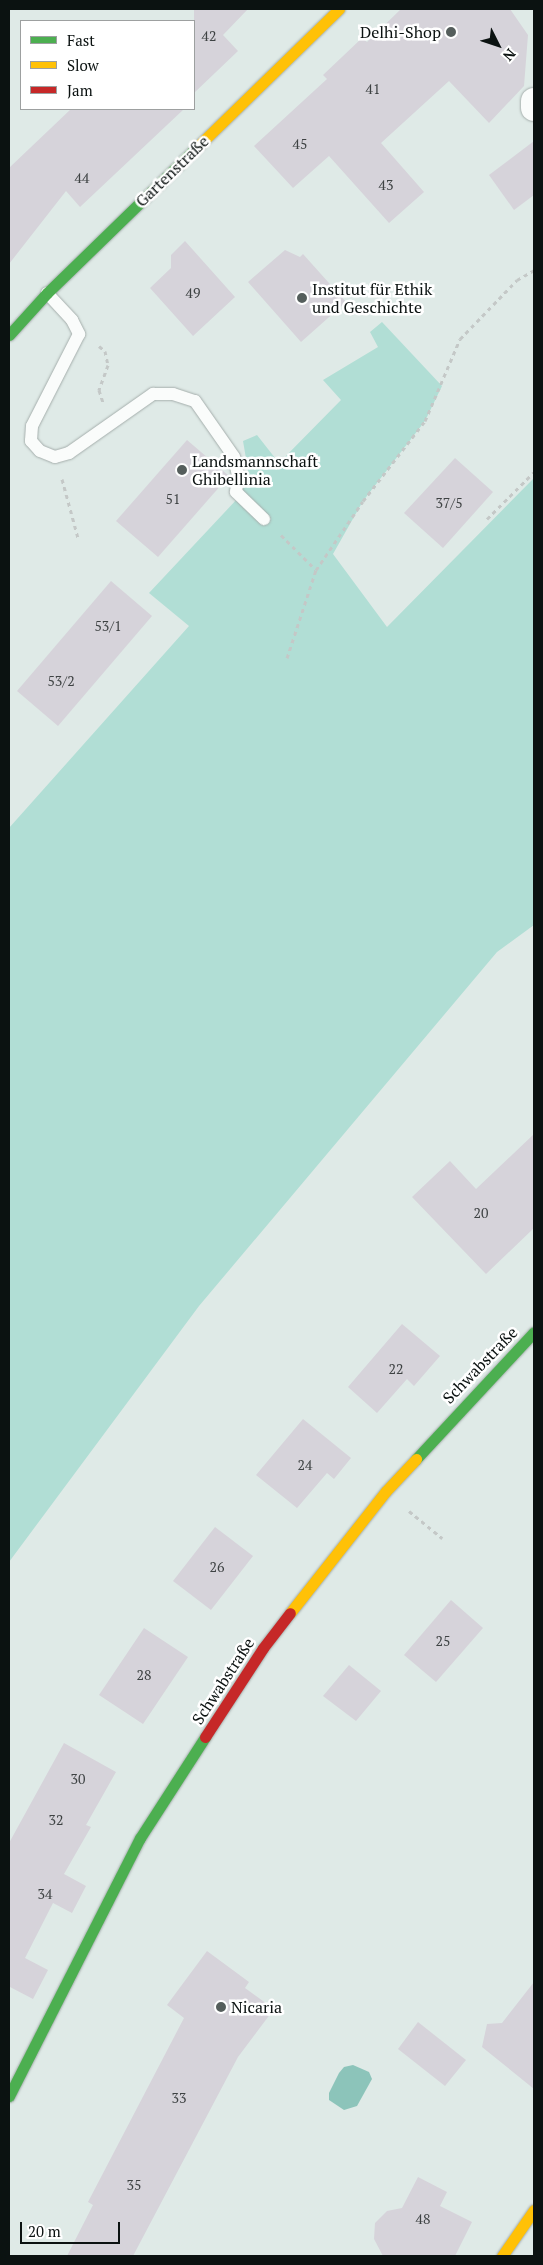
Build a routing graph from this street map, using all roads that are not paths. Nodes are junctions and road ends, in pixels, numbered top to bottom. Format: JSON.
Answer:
{"nodes":[{"id":1,"x":339,"y":9,"type":"edge"},
{"id":2,"x":534,"y":101,"type":"edge"},
{"id":3,"x":534,"y":108,"type":"edge"},
{"id":4,"x":47,"y":293,"type":"junction"},
{"id":5,"x":9,"y":335,"type":"edge"},
{"id":6,"x":264,"y":518,"type":"road end"},
{"id":7,"x":534,"y":1332,"type":"edge"},
{"id":8,"x":9,"y":2096,"type":"edge"},
{"id":9,"x":534,"y":2210,"type":"edge"},
{"id":10,"x":502,"y":2256,"type":"edge"}],
"edges":[{"from":1,"to":4,"type":"street","name":"Gartenstraße"},
{"from":2,"to":3,"type":"street"},
{"from":4,"to":5,"type":"street","name":"Gartenstraße"},
{"from":4,"to":6,"type":"lane"},
{"from":7,"to":8,"type":"street","name":"Schwabstraße"},
{"from":9,"to":10,"type":"street"}]}
